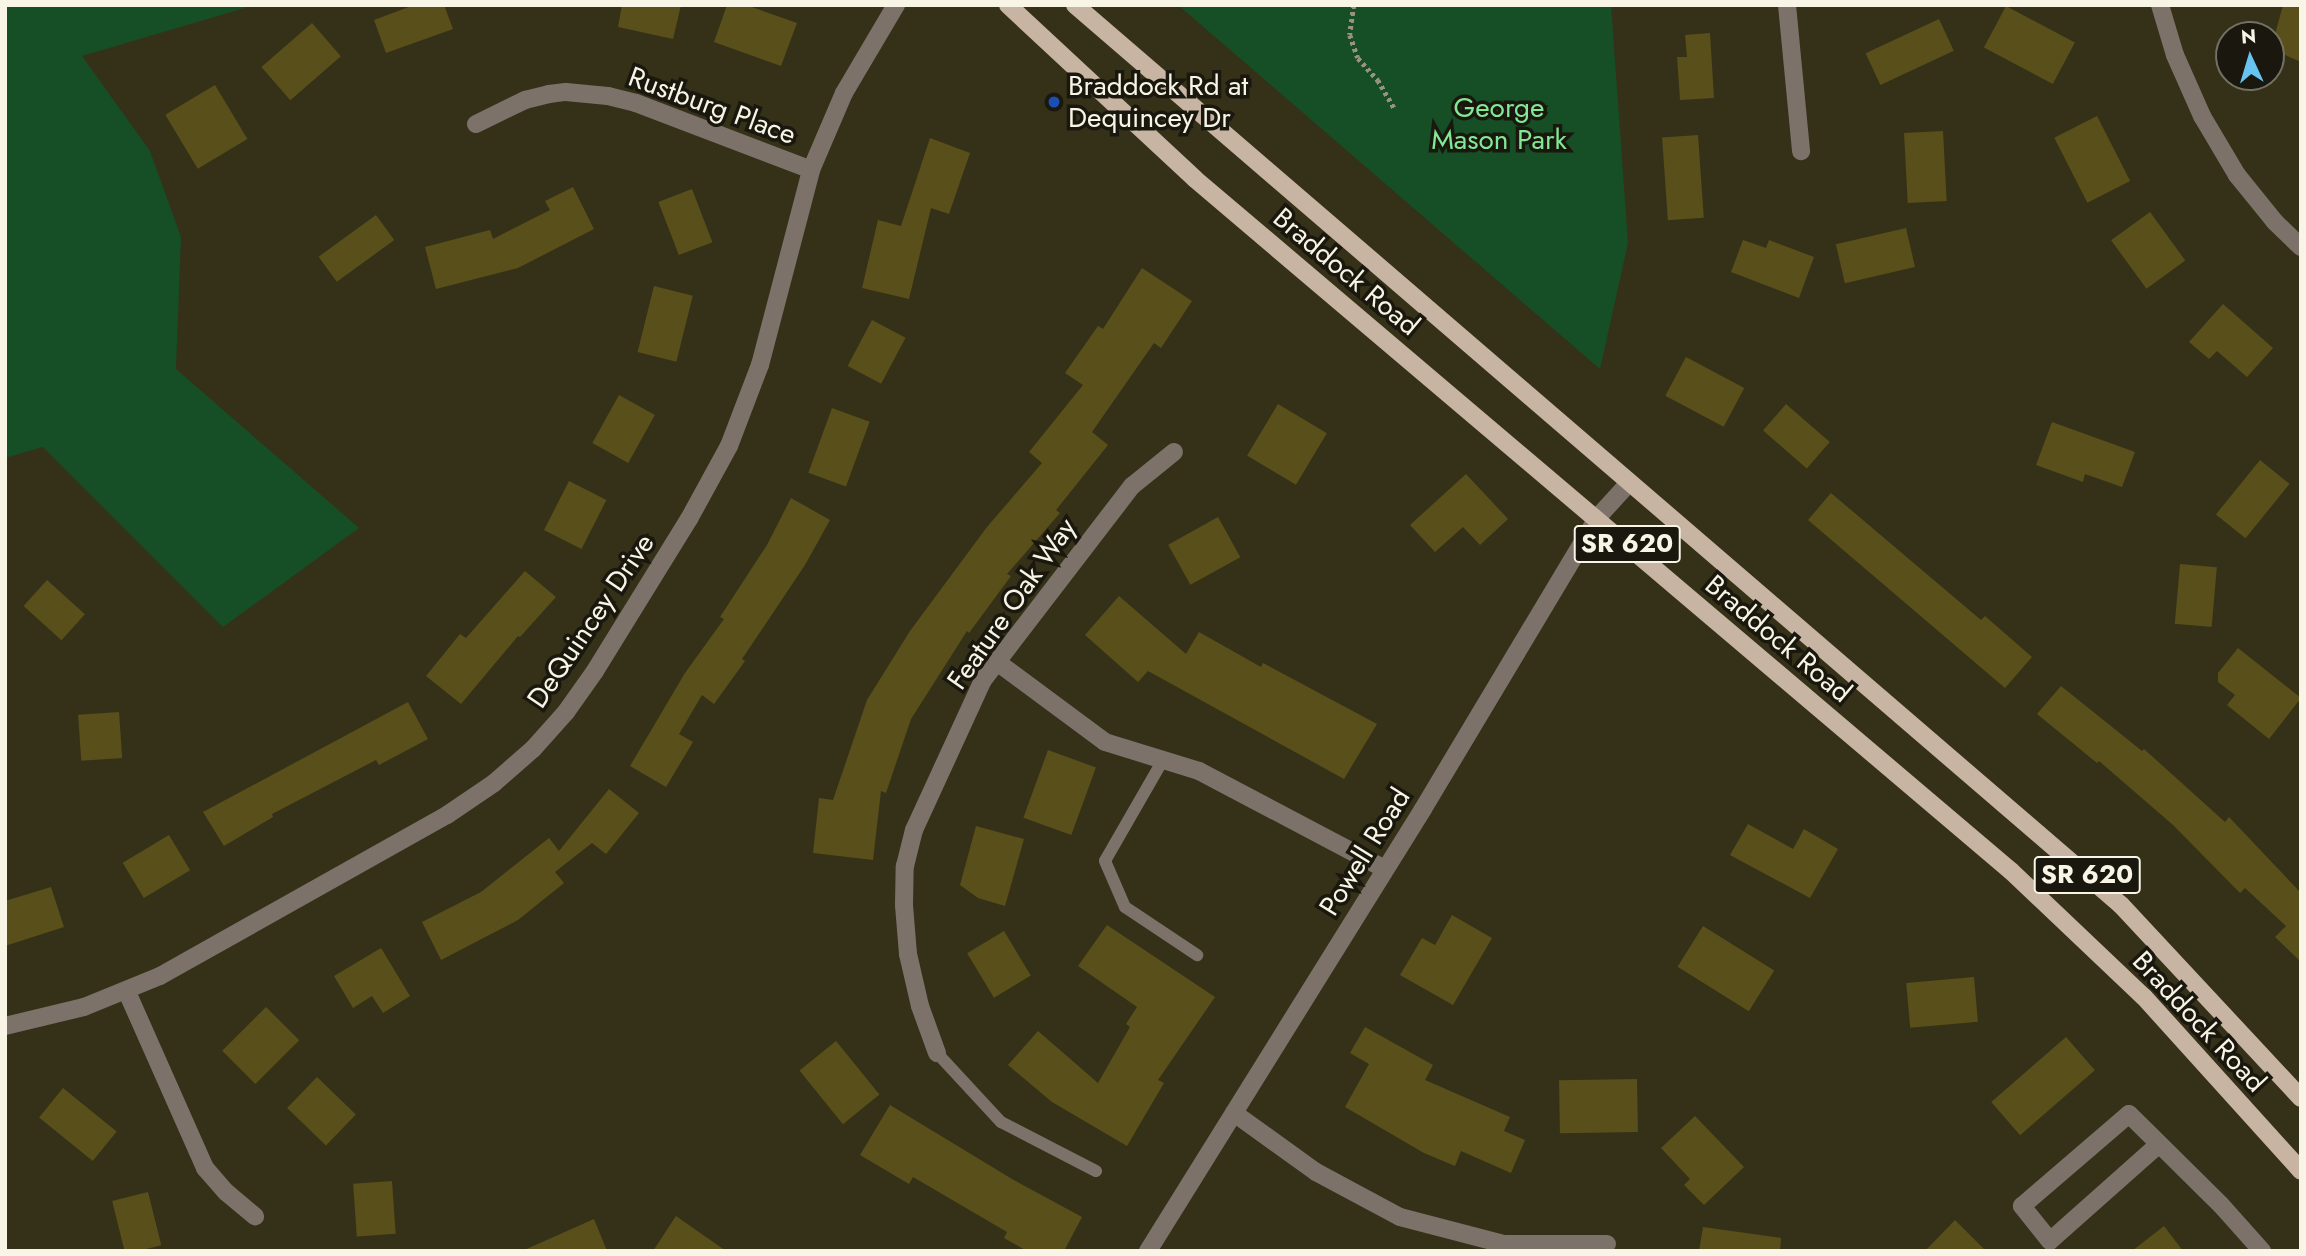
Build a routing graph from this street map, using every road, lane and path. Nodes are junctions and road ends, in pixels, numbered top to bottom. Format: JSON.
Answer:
{"nodes":[{"id":1,"x":896,"y":5,"type":"edge"},
{"id":2,"x":1008,"y":5,"type":"edge"},
{"id":3,"x":1075,"y":5,"type":"edge"},
{"id":4,"x":1354,"y":5,"type":"edge"},
{"id":5,"x":1787,"y":5,"type":"edge"},
{"id":6,"x":2160,"y":5,"type":"edge"},
{"id":7,"x":1394,"y":108,"type":"dead end"},
{"id":8,"x":476,"y":124,"type":"dead end"},
{"id":9,"x":1801,"y":151,"type":"dead end"},
{"id":10,"x":811,"y":170,"type":"junction"},
{"id":11,"x":2301,"y":247,"type":"edge"},
{"id":12,"x":1174,"y":452,"type":"dead end"},
{"id":13,"x":1629,"y":484,"type":"junction"},
{"id":14,"x":1597,"y":519,"type":"junction"},
{"id":15,"x":997,"y":662,"type":"junction"},
{"id":16,"x":1163,"y":760,"type":"junction"},
{"id":17,"x":1385,"y":870,"type":"junction"},
{"id":18,"x":1197,"y":955,"type":"dead end"},
{"id":19,"x":127,"y":992,"type":"junction"},
{"id":20,"x":5,"y":1026,"type":"edge"},
{"id":21,"x":937,"y":1053,"type":"joint"},
{"id":22,"x":2301,"y":1098,"type":"edge"},
{"id":23,"x":1234,"y":1113,"type":"junction"},
{"id":24,"x":2158,"y":1145,"type":"junction"},
{"id":25,"x":1096,"y":1171,"type":"dead end"},
{"id":26,"x":2301,"y":1171,"type":"edge"},
{"id":27,"x":255,"y":1216,"type":"dead end"},
{"id":28,"x":1607,"y":1244,"type":"dead end"},
{"id":29,"x":1147,"y":1251,"type":"edge"},
{"id":30,"x":2262,"y":1251,"type":"edge"}],
"edges":[{"from":1,"to":10,"type":"street","name":"DeQuincey Drive"},
{"from":2,"to":14,"type":"main road","name":"Braddock Road","number":"SR 620"},
{"from":3,"to":13,"type":"main road","name":"Braddock Road","number":"SR 620"},
{"from":4,"to":7,"type":"path"},
{"from":5,"to":9,"type":"street"},
{"from":6,"to":11,"type":"street"},
{"from":8,"to":10,"type":"street","name":"Rustburg Place"},
{"from":10,"to":19,"type":"street","name":"DeQuincey Drive"},
{"from":12,"to":15,"type":"street","name":"Feature Oak Way"},
{"from":13,"to":14,"type":"street","name":"Powell Road"},
{"from":13,"to":22,"type":"main road","name":"Braddock Road","number":"SR 620"},
{"from":14,"to":17,"type":"street","name":"Powell Road"},
{"from":14,"to":26,"type":"main road","name":"Braddock Road","number":"SR 620"},
{"from":15,"to":16,"type":"street"},
{"from":15,"to":21,"type":"street","name":"Feature Oak Way"},
{"from":16,"to":17,"type":"street"},
{"from":16,"to":18,"type":"lane"},
{"from":17,"to":23,"type":"street","name":"Powell Road"},
{"from":19,"to":20,"type":"street","name":"DeQuincey Drive"},
{"from":19,"to":27,"type":"street"},
{"from":21,"to":25,"type":"lane"},
{"from":23,"to":28,"type":"street"},
{"from":23,"to":29,"type":"street","name":"Powell Road"},
{"from":24,"to":24,"type":"street"},
{"from":24,"to":30,"type":"street"}]}
